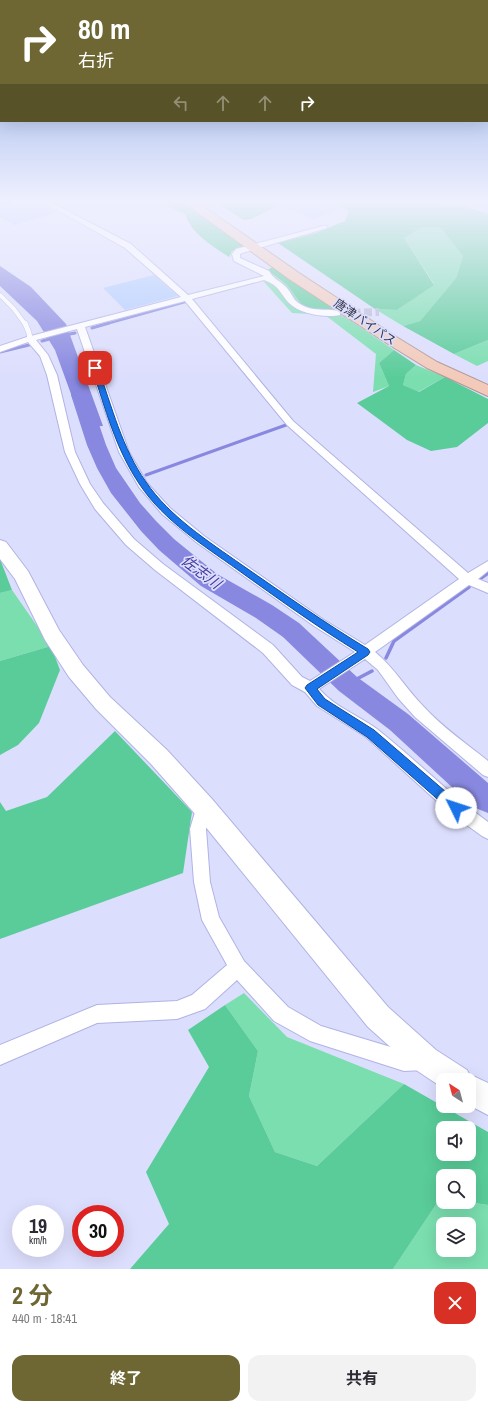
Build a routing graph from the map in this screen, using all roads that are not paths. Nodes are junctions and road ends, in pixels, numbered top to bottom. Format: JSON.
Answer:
{"nodes":[{"id":1,"x":145,"y":261,"type":"edge"},
{"id":2,"x":242,"y":261,"type":"edge"},
{"id":3,"x":277,"y":261,"type":"edge"},
{"id":4,"x":283,"y":261,"type":"edge"},
{"id":5,"x":264,"y":278,"type":"junction"},
{"id":6,"x":0,"y":295,"type":"edge"},
{"id":7,"x":188,"y":299,"type":"junction"},
{"id":8,"x":337,"y":313,"type":"tunnel mouth"},
{"id":9,"x":80,"y":326,"type":"junction"},
{"id":10,"x":30,"y":339,"type":"junction"},
{"id":11,"x":0,"y":349,"type":"edge"},
{"id":12,"x":488,"y":384,"type":"edge"},
{"id":13,"x":488,"y":391,"type":"edge"},
{"id":14,"x":0,"y":546,"type":"edge"},
{"id":15,"x":488,"y":565,"type":"edge"},
{"id":16,"x":467,"y":579,"type":"junction"},
{"id":17,"x":488,"y":588,"type":"edge"},
{"id":18,"x":362,"y":654,"type":"junction"},
{"id":19,"x":312,"y":687,"type":"junction"},
{"id":20,"x":488,"y":770,"type":"edge"},
{"id":21,"x":204,"y":807,"type":"junction"},
{"id":22,"x":488,"y":831,"type":"edge"},
{"id":23,"x":238,"y":967,"type":"junction"},
{"id":24,"x":0,"y":1055,"type":"edge"},
{"id":25,"x":426,"y":1060,"type":"junction"},
{"id":26,"x":446,"y":1073,"type":"edge"},
{"id":27,"x":476,"y":1092,"type":"edge"},
{"id":28,"x":488,"y":1100,"type":"edge"}],
"edges":[{"from":1,"to":7,"type":"street"},
{"from":2,"to":5,"type":"street"},
{"from":3,"to":13,"type":"highway","name":"唐津バイパス"},
{"from":4,"to":12,"type":"highway","name":"唐津バイパス"},
{"from":5,"to":7,"type":"street"},
{"from":5,"to":8,"type":"street"},
{"from":6,"to":10,"type":"lane"},
{"from":7,"to":9,"type":"street"},
{"from":7,"to":16,"type":"street"},
{"from":9,"to":10,"type":"street"},
{"from":9,"to":18,"type":"street"},
{"from":10,"to":11,"type":"street"},
{"from":10,"to":19,"type":"street"},
{"from":14,"to":21,"type":"street"},
{"from":15,"to":16,"type":"street"},
{"from":16,"to":17,"type":"street"},
{"from":16,"to":18,"type":"street"},
{"from":18,"to":19,"type":"street"},
{"from":18,"to":20,"type":"street"},
{"from":19,"to":22,"type":"street"},
{"from":21,"to":23,"type":"street"},
{"from":21,"to":25,"type":"street"},
{"from":23,"to":24,"type":"street"},
{"from":23,"to":25,"type":"street"},
{"from":25,"to":26,"type":"street"},
{"from":27,"to":28,"type":"street"}]}
